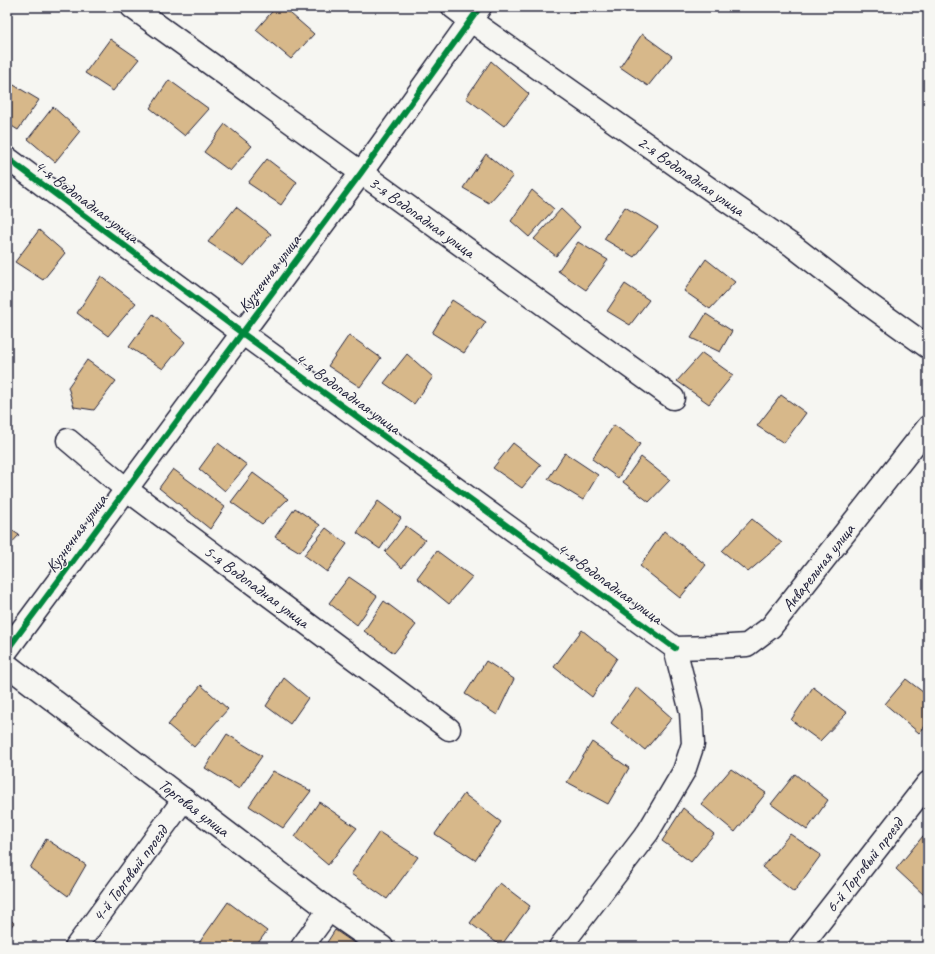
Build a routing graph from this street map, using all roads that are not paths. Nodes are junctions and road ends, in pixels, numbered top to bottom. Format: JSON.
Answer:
{"nodes":[{"id":1,"x":132,"y":7,"type":"edge"},
{"id":2,"x":453,"y":7,"type":"edge"},
{"id":3,"x":475,"y":14,"type":"edge"},
{"id":4,"x":7,"y":158,"type":"edge"},
{"id":5,"x":361,"y":173,"type":"junction"},
{"id":6,"x":242,"y":333,"type":"junction"},
{"id":7,"x":928,"y":347,"type":"edge"},
{"id":8,"x":673,"y":398,"type":"dead end"},
{"id":9,"x":928,"y":427,"type":"edge"},
{"id":10,"x":68,"y":440,"type":"dead end"},
{"id":11,"x":126,"y":489,"type":"junction"},
{"id":12,"x":675,"y":648,"type":"junction"},
{"id":13,"x":7,"y":650,"type":"edge"},
{"id":14,"x":7,"y":665,"type":"edge"},
{"id":15,"x":449,"y":729,"type":"dead end"},
{"id":16,"x":928,"y":783,"type":"edge"},
{"id":17,"x":184,"y":799,"type":"junction"},
{"id":18,"x":329,"y":910,"type":"junction"},
{"id":19,"x":76,"y":947,"type":"edge"},
{"id":20,"x":302,"y":947,"type":"edge"},
{"id":21,"x":382,"y":947,"type":"edge"},
{"id":22,"x":560,"y":947,"type":"edge"},
{"id":23,"x":800,"y":947,"type":"edge"}],
"edges":[{"from":1,"to":5,"type":"street","name":"3-я Водопадная улица"},
{"from":2,"to":3,"type":"street","name":"2-я Водопадная улица"},
{"from":3,"to":5,"type":"street","name":"Кузнечная улица"},
{"from":3,"to":7,"type":"street","name":"2-я Водопадная улица"},
{"from":4,"to":6,"type":"street","name":"4-я Водопадная улица"},
{"from":5,"to":6,"type":"street","name":"Кузнечная улица"},
{"from":5,"to":8,"type":"street","name":"3-я Водопадная улица"},
{"from":6,"to":11,"type":"street","name":"Кузнечная улица"},
{"from":6,"to":12,"type":"street","name":"4-я Водопадная улица"},
{"from":9,"to":12,"type":"street","name":"Акварельная улица"},
{"from":10,"to":11,"type":"street","name":"5-я Водопадная улица"},
{"from":11,"to":13,"type":"street","name":"Кузнечная улица"},
{"from":11,"to":15,"type":"street","name":"5-я Водопадная улица"},
{"from":12,"to":22,"type":"street"},
{"from":14,"to":17,"type":"street","name":"Торговая улица"},
{"from":16,"to":23,"type":"street","name":"6-й Торговый проезд"},
{"from":17,"to":18,"type":"street","name":"Торговая улица"},
{"from":17,"to":19,"type":"street","name":"4-й Торговый проезд"},
{"from":18,"to":20,"type":"street"},
{"from":18,"to":21,"type":"street","name":"Торговая улица"}]}
